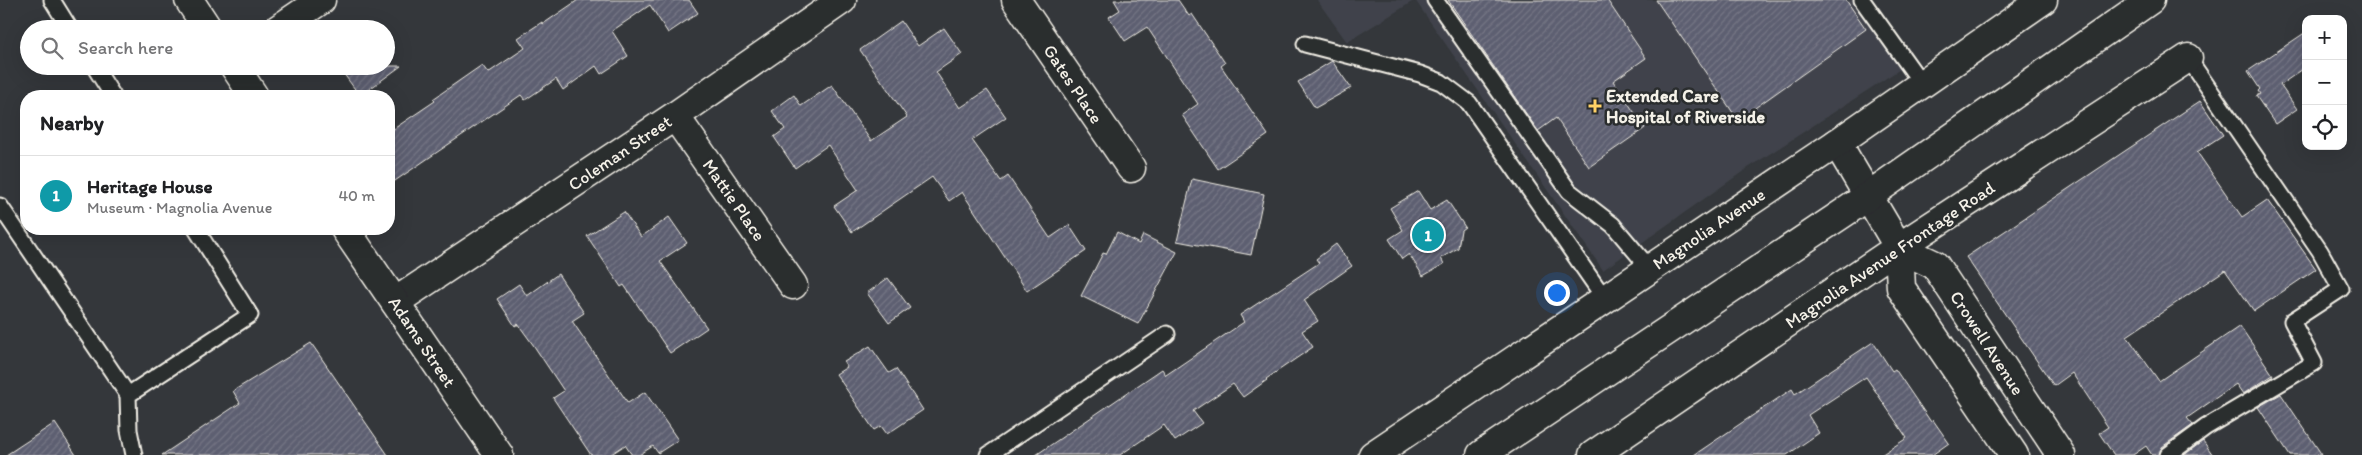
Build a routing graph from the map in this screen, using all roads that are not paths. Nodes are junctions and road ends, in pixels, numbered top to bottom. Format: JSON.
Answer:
{"nodes":[{"id":1,"x":52,"y":0,"type":"edge"},
{"id":2,"x":189,"y":0,"type":"edge"},
{"id":3,"x":321,"y":0,"type":"edge"},
{"id":4,"x":842,"y":0,"type":"edge"},
{"id":5,"x":1016,"y":0,"type":"edge"},
{"id":6,"x":1435,"y":0,"type":"edge"},
{"id":7,"x":1862,"y":0,"type":"edge"},
{"id":8,"x":2043,"y":0,"type":"edge"},
{"id":9,"x":2150,"y":0,"type":"edge"},
{"id":10,"x":64,"y":20,"type":"edge"},
{"id":11,"x":202,"y":20,"type":"edge"},
{"id":12,"x":291,"y":20,"type":"edge"},
{"id":13,"x":1305,"y":44,"type":"dead end"},
{"id":14,"x":2188,"y":58,"type":"joint"},
{"id":15,"x":100,"y":75,"type":"edge"},
{"id":16,"x":240,"y":75,"type":"edge"},
{"id":17,"x":1922,"y":84,"type":"junction"},
{"id":18,"x":109,"y":90,"type":"edge"},
{"id":19,"x":250,"y":90,"type":"edge"},
{"id":20,"x":675,"y":116,"type":"junction"},
{"id":21,"x":1837,"y":143,"type":"junction"},
{"id":22,"x":1131,"y":168,"type":"dead end"},
{"id":23,"x":1868,"y":196,"type":"junction"},
{"id":24,"x":0,"y":206,"type":"edge"},
{"id":25,"x":200,"y":235,"type":"edge"},
{"id":26,"x":349,"y":235,"type":"edge"},
{"id":27,"x":1898,"y":248,"type":"junction"},
{"id":28,"x":1650,"y":269,"type":"junction"},
{"id":29,"x":793,"y":285,"type":"dead end"},
{"id":30,"x":1605,"y":300,"type":"junction"},
{"id":31,"x":395,"y":302,"type":"junction"},
{"id":32,"x":1167,"y":334,"type":"dead end"},
{"id":33,"x":128,"y":395,"type":"junction"},
{"id":34,"x":134,"y":455,"type":"edge"},
{"id":35,"x":500,"y":455,"type":"edge"},
{"id":36,"x":988,"y":455,"type":"edge"},
{"id":37,"x":1374,"y":455,"type":"edge"},
{"id":38,"x":1481,"y":455,"type":"edge"},
{"id":39,"x":1593,"y":455,"type":"edge"},
{"id":40,"x":2014,"y":455,"type":"edge"},
{"id":41,"x":2061,"y":455,"type":"edge"},
{"id":42,"x":2168,"y":455,"type":"edge"}],
"edges":[{"from":1,"to":10,"type":"lane"},
{"from":2,"to":11,"type":"street"},
{"from":3,"to":12,"type":"street"},
{"from":4,"to":20,"type":"street","name":"Coleman Street"},
{"from":5,"to":22,"type":"street","name":"Gates Place"},
{"from":6,"to":28,"type":"lane"},
{"from":7,"to":17,"type":"lane"},
{"from":8,"to":17,"type":"street","name":"Magnolia Avenue"},
{"from":9,"to":23,"type":"street"},
{"from":13,"to":30,"type":"lane"},
{"from":14,"to":27,"type":"street","name":"Magnolia Avenue Frontage Road"},
{"from":14,"to":42,"type":"lane"},
{"from":15,"to":18,"type":"lane"},
{"from":16,"to":19,"type":"street"},
{"from":17,"to":21,"type":"street","name":"Magnolia Avenue"},
{"from":20,"to":29,"type":"street","name":"Mattie Place"},
{"from":20,"to":31,"type":"street","name":"Coleman Street"},
{"from":21,"to":23,"type":"street"},
{"from":21,"to":28,"type":"street","name":"Magnolia Avenue"},
{"from":23,"to":27,"type":"street"},
{"from":23,"to":38,"type":"street"},
{"from":24,"to":33,"type":"lane"},
{"from":25,"to":33,"type":"lane"},
{"from":26,"to":31,"type":"street","name":"Adams Street"},
{"from":27,"to":39,"type":"street","name":"Magnolia Avenue Frontage Road"},
{"from":27,"to":40,"type":"street"},
{"from":27,"to":41,"type":"street","name":"Crowell Avenue"},
{"from":28,"to":30,"type":"street","name":"Magnolia Avenue"},
{"from":30,"to":37,"type":"street","name":"Magnolia Avenue"},
{"from":31,"to":35,"type":"street","name":"Adams Street"},
{"from":32,"to":36,"type":"lane"},
{"from":33,"to":34,"type":"lane"}]}
